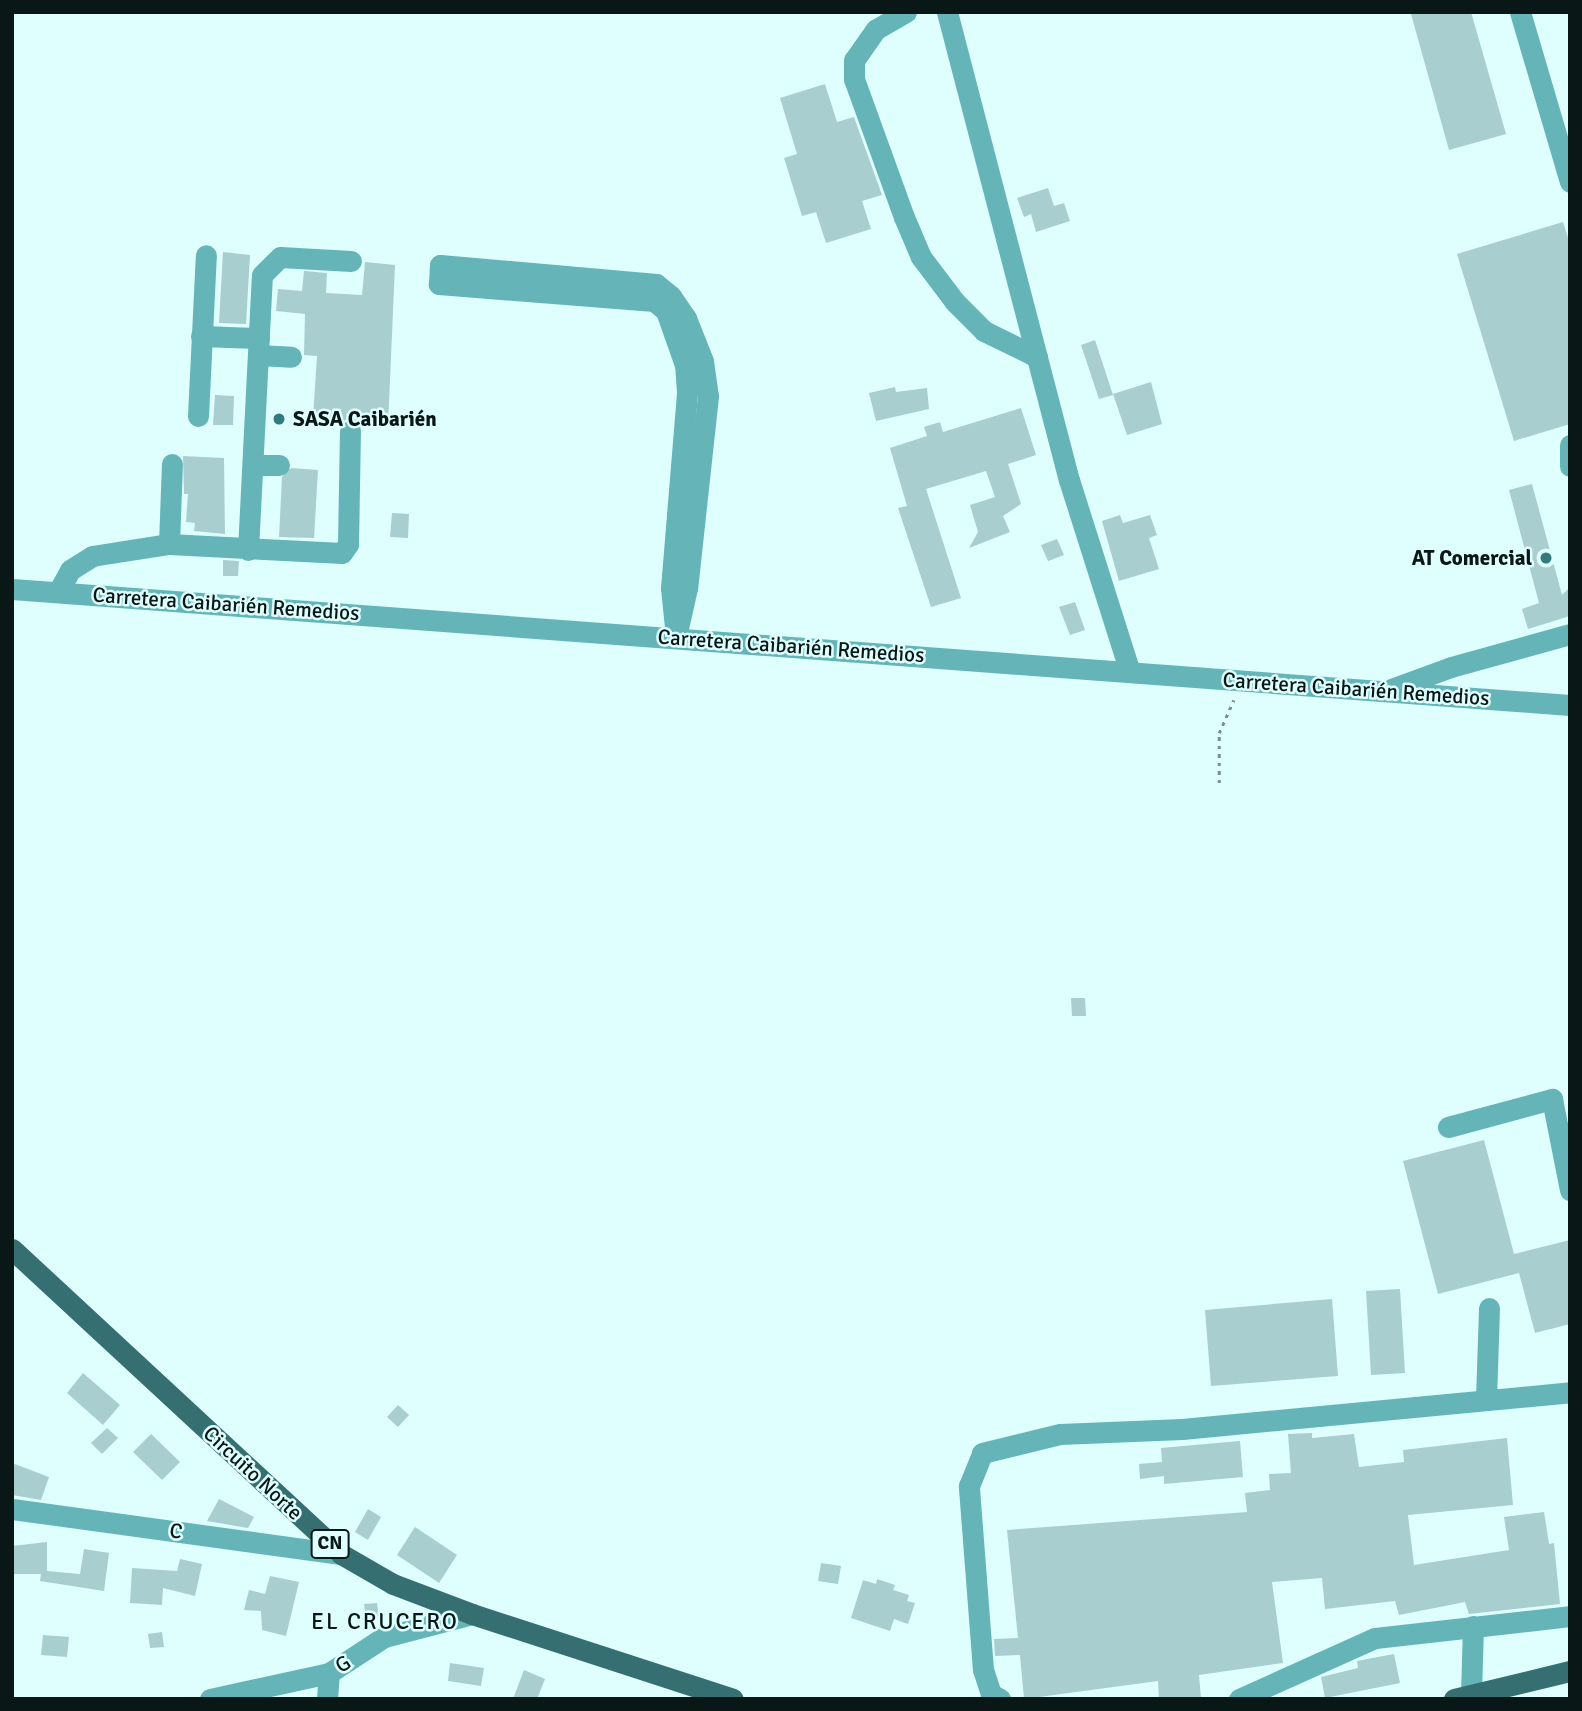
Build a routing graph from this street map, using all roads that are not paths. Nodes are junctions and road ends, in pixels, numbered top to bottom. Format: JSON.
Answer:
{"nodes":[{"id":1,"x":906,"y":12,"type":"edge"},
{"id":2,"x":947,"y":12,"type":"edge"},
{"id":3,"x":1520,"y":12,"type":"edge"},
{"id":4,"x":1570,"y":182,"type":"edge"},
{"id":5,"x":206,"y":255,"type":"dead end"},
{"id":6,"x":351,"y":261,"type":"dead end"},
{"id":7,"x":201,"y":336,"type":"junction"},
{"id":8,"x":258,"y":346,"type":"junction"},
{"id":9,"x":291,"y":356,"type":"dead end"},
{"id":10,"x":1037,"y":357,"type":"junction"},
{"id":11,"x":198,"y":416,"type":"dead end"},
{"id":12,"x":350,"y":431,"type":"dead end"},
{"id":13,"x":1570,"y":445,"type":"edge"},
{"id":14,"x":173,"y":464,"type":"dead end"},
{"id":15,"x":253,"y":465,"type":"junction"},
{"id":16,"x":279,"y":465,"type":"dead end"},
{"id":17,"x":1570,"y":466,"type":"edge"},
{"id":18,"x":169,"y":544,"type":"junction"},
{"id":19,"x":248,"y":550,"type":"junction"},
{"id":20,"x":12,"y":589,"type":"edge"},
{"id":21,"x":58,"y":592,"type":"junction"},
{"id":22,"x":1570,"y":634,"type":"edge"},
{"id":23,"x":676,"y":637,"type":"junction"},
{"id":24,"x":1130,"y":673,"type":"junction"},
{"id":25,"x":1384,"y":691,"type":"junction"},
{"id":26,"x":1570,"y":705,"type":"edge"},
{"id":27,"x":1448,"y":1128,"type":"dead end"},
{"id":28,"x":1570,"y":1190,"type":"edge"},
{"id":29,"x":12,"y":1249,"type":"edge"},
{"id":30,"x":1489,"y":1308,"type":"dead end"},
{"id":31,"x":1570,"y":1392,"type":"edge"},
{"id":32,"x":1486,"y":1399,"type":"junction"},
{"id":33,"x":12,"y":1509,"type":"edge"},
{"id":34,"x":341,"y":1553,"type":"junction"},
{"id":35,"x":472,"y":1615,"type":"junction"},
{"id":36,"x":1570,"y":1616,"type":"edge"},
{"id":37,"x":1473,"y":1626,"type":"junction"},
{"id":38,"x":1570,"y":1671,"type":"edge"},
{"id":39,"x":329,"y":1673,"type":"junction"},
{"id":40,"x":1463,"y":1697,"type":"edge"},
{"id":41,"x":210,"y":1699,"type":"edge"},
{"id":42,"x":327,"y":1699,"type":"edge"},
{"id":43,"x":733,"y":1699,"type":"edge"},
{"id":44,"x":1000,"y":1699,"type":"edge"},
{"id":45,"x":1239,"y":1699,"type":"edge"}],
"edges":[{"from":1,"to":10,"type":"street"},
{"from":2,"to":10,"type":"street"},
{"from":3,"to":4,"type":"street"},
{"from":5,"to":7,"type":"street"},
{"from":6,"to":8,"type":"street"},
{"from":7,"to":8,"type":"street"},
{"from":7,"to":11,"type":"street"},
{"from":8,"to":9,"type":"street"},
{"from":8,"to":15,"type":"street"},
{"from":10,"to":24,"type":"street"},
{"from":12,"to":19,"type":"street"},
{"from":13,"to":17,"type":"street"},
{"from":14,"to":18,"type":"street"},
{"from":15,"to":16,"type":"street"},
{"from":15,"to":19,"type":"street"},
{"from":18,"to":19,"type":"street"},
{"from":18,"to":21,"type":"street"},
{"from":20,"to":21,"type":"street","name":"Carretera Caibarién Remedios"},
{"from":21,"to":23,"type":"street","name":"Carretera Caibarién Remedios"},
{"from":22,"to":25,"type":"street"},
{"from":23,"to":23,"type":"street"},
{"from":23,"to":24,"type":"street","name":"Carretera Caibarién Remedios"},
{"from":24,"to":25,"type":"street","name":"Carretera Caibarién Remedios"},
{"from":25,"to":26,"type":"street","name":"Carretera Caibarién Remedios"},
{"from":27,"to":28,"type":"street"},
{"from":29,"to":34,"type":"main road","name":"Circuito Norte","number":"CN"},
{"from":30,"to":32,"type":"street"},
{"from":31,"to":32,"type":"street"},
{"from":32,"to":44,"type":"street"},
{"from":33,"to":34,"type":"street","name":"C"},
{"from":34,"to":35,"type":"main road","name":"Circuito Norte","number":"CN"},
{"from":35,"to":39,"type":"street","name":"G"},
{"from":35,"to":43,"type":"main road","name":"Circuito Norte","number":"CN"},
{"from":36,"to":37,"type":"street"},
{"from":37,"to":40,"type":"street"},
{"from":37,"to":45,"type":"street"},
{"from":38,"to":40,"type":"main road"},
{"from":39,"to":41,"type":"street","name":"G"},
{"from":39,"to":42,"type":"street"}]}
